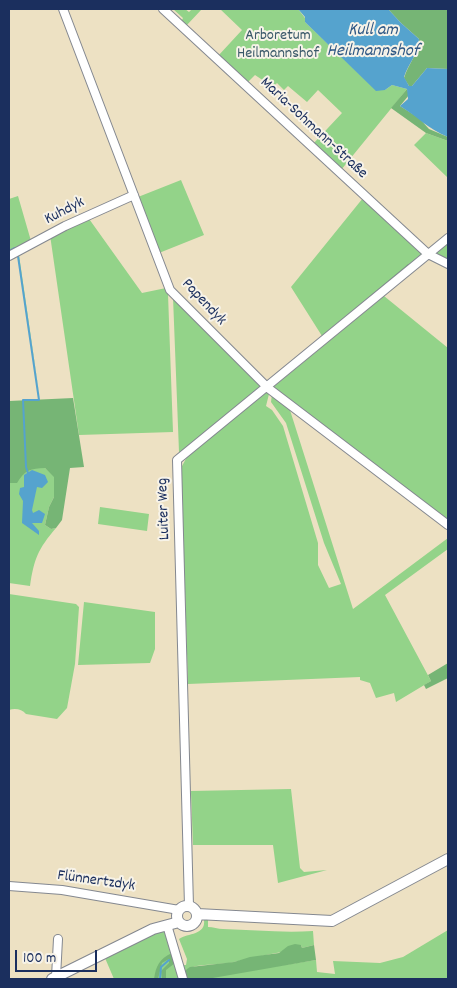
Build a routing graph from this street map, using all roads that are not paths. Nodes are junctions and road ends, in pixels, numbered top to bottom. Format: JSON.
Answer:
{"nodes":[{"id":1,"x":63,"y":9,"type":"edge"},
{"id":2,"x":163,"y":9,"type":"edge"},
{"id":3,"x":134,"y":194,"type":"junction"},
{"id":4,"x":448,"y":238,"type":"edge"},
{"id":5,"x":428,"y":254,"type":"junction"},
{"id":6,"x":9,"y":256,"type":"edge"},
{"id":7,"x":448,"y":264,"type":"edge"},
{"id":8,"x":268,"y":388,"type":"junction"},
{"id":9,"x":448,"y":525,"type":"edge"},
{"id":10,"x":448,"y":859,"type":"edge"},
{"id":11,"x":9,"y":886,"type":"edge"},
{"id":12,"x":179,"y":910,"type":"junction"},
{"id":13,"x":193,"y":910,"type":"junction"},
{"id":14,"x":179,"y":922,"type":"junction"},
{"id":15,"x":167,"y":925,"type":"junction"},
{"id":16,"x":58,"y":938,"type":"dead end"},
{"id":17,"x":54,"y":978,"type":"edge"},
{"id":18,"x":183,"y":979,"type":"edge"}],
"edges":[{"from":1,"to":3,"type":"street","name":"Papendyk"},
{"from":2,"to":5,"type":"street","name":"Maria-Sohmann-Straße"},
{"from":3,"to":6,"type":"street","name":"Kuhdyk"},
{"from":3,"to":8,"type":"street","name":"Papendyk"},
{"from":4,"to":5,"type":"street","name":"Luiter Weg"},
{"from":5,"to":7,"type":"street","name":"Maria-Sohmann-Straße"},
{"from":5,"to":8,"type":"street","name":"Luiter Weg"},
{"from":8,"to":9,"type":"street","name":"Papendyk"},
{"from":8,"to":13,"type":"street","name":"Luiter Weg"},
{"from":10,"to":13,"type":"main road"},
{"from":11,"to":12,"type":"street","name":"Flünnertzdyk"},
{"from":12,"to":13,"type":"main road"},
{"from":12,"to":14,"type":"main road"},
{"from":13,"to":14,"type":"main road"},
{"from":14,"to":15,"type":"main road"},
{"from":15,"to":17,"type":"main road"},
{"from":15,"to":18,"type":"street"},
{"from":16,"to":17,"type":"street"}]}
